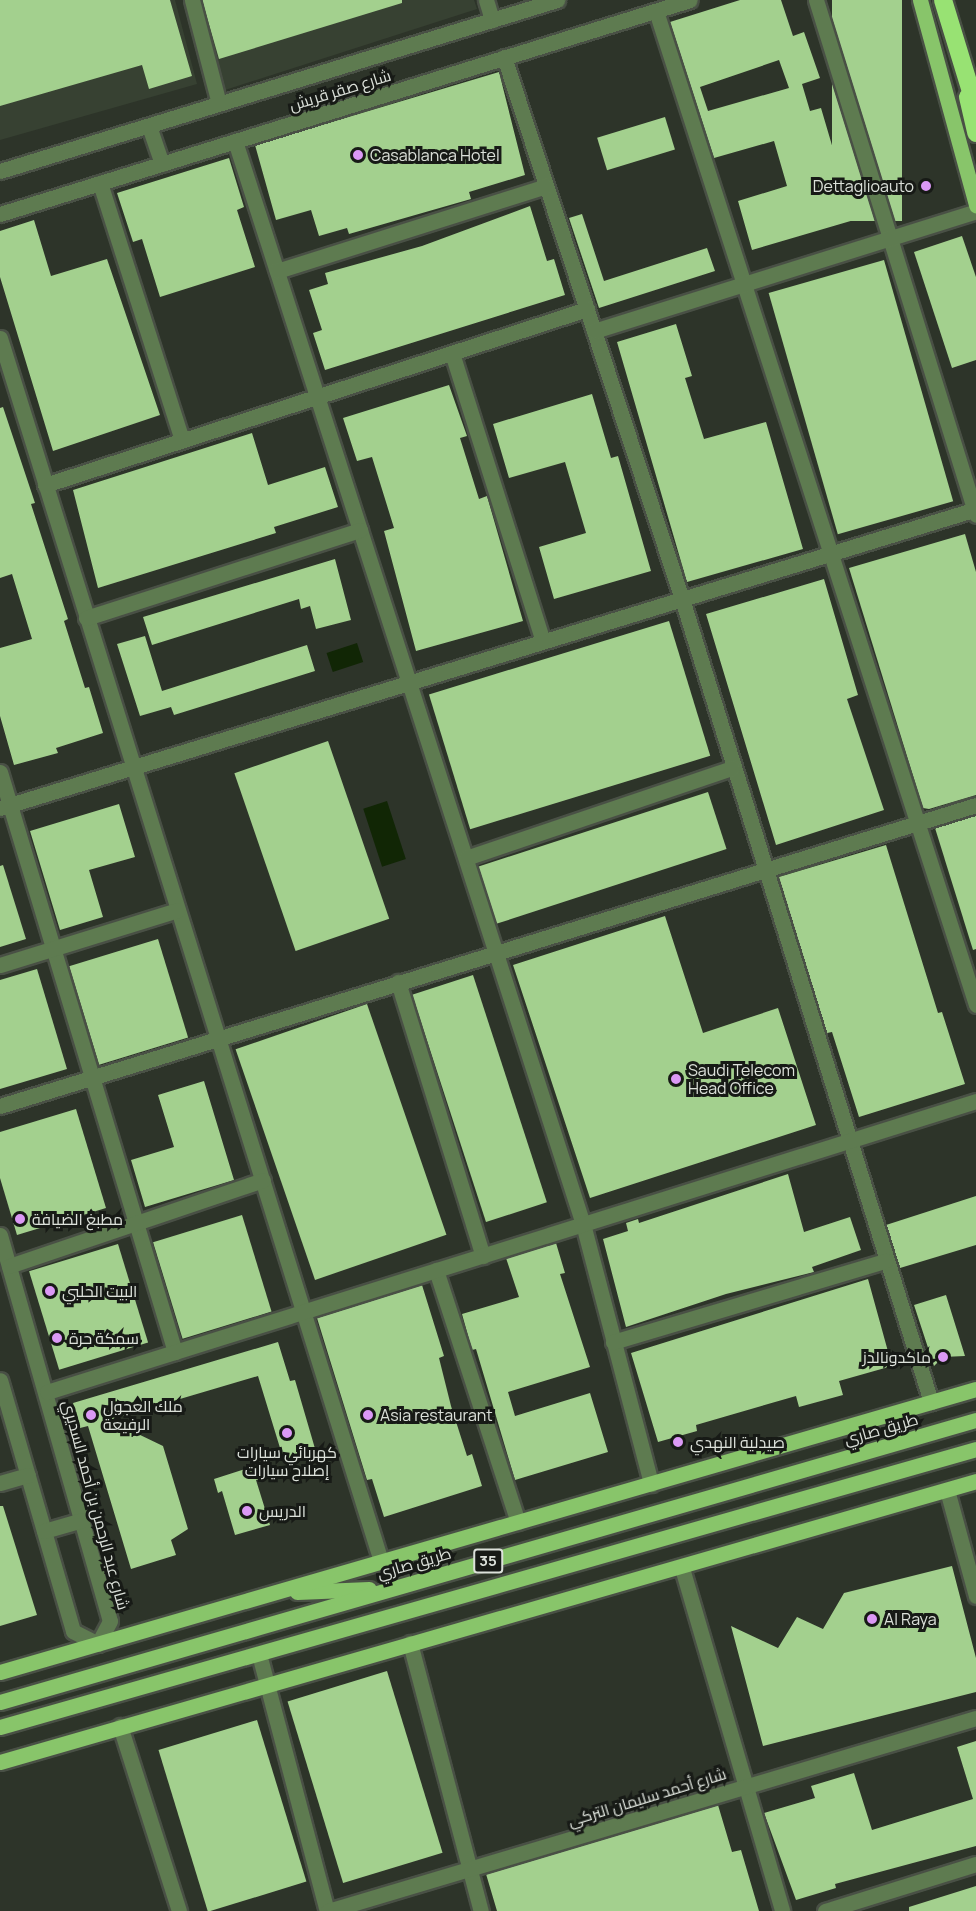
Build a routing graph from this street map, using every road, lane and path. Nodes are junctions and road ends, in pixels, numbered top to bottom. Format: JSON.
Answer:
{"nodes":[{"id":1,"x":192,"y":0,"type":"edge"},
{"id":2,"x":486,"y":0,"type":"edge"},
{"id":3,"x":557,"y":0,"type":"edge"},
{"id":4,"x":690,"y":0,"type":"edge"},
{"id":5,"x":816,"y":0,"type":"edge"},
{"id":6,"x":920,"y":0,"type":"edge"},
{"id":7,"x":943,"y":0,"type":"edge"},
{"id":8,"x":656,"y":10,"type":"junction"},
{"id":9,"x":492,"y":20,"type":"junction"},
{"id":10,"x":954,"y":40,"type":"junction"},
{"id":11,"x":504,"y":57,"type":"junction"},
{"id":12,"x":219,"y":104,"type":"junction"},
{"id":13,"x":976,"y":108,"type":"edge"},
{"id":14,"x":149,"y":126,"type":"junction"},
{"id":15,"x":976,"y":133,"type":"edge"},
{"id":16,"x":235,"y":141,"type":"junction"},
{"id":17,"x":162,"y":164,"type":"junction"},
{"id":18,"x":0,"y":171,"type":"edge"},
{"id":19,"x":100,"y":183,"type":"junction"},
{"id":20,"x":546,"y":186,"type":"junction"},
{"id":21,"x":976,"y":205,"type":"edge"},
{"id":22,"x":976,"y":211,"type":"edge"},
{"id":23,"x":0,"y":214,"type":"edge"},
{"id":24,"x":889,"y":236,"type":"junction"},
{"id":25,"x":277,"y":271,"type":"junction"},
{"id":26,"x":744,"y":283,"type":"junction"},
{"id":27,"x":587,"y":309,"type":"junction"},
{"id":28,"x":594,"y":331,"type":"junction"},
{"id":29,"x":0,"y":338,"type":"edge"},
{"id":30,"x":452,"y":353,"type":"junction"},
{"id":31,"x":6,"y":378,"type":"edge"},
{"id":32,"x":317,"y":396,"type":"junction"},
{"id":33,"x":182,"y":440,"type":"junction"},
{"id":34,"x":45,"y":484,"type":"junction"},
{"id":35,"x":975,"y":511,"type":"edge"},
{"id":36,"x":360,"y":530,"type":"junction"},
{"id":37,"x":831,"y":553,"type":"junction"},
{"id":38,"x":681,"y":599,"type":"junction"},
{"id":39,"x":86,"y":618,"type":"junction"},
{"id":40,"x":543,"y":641,"type":"junction"},
{"id":41,"x":410,"y":682,"type":"junction"},
{"id":42,"x":132,"y":767,"type":"junction"},
{"id":43,"x":732,"y":768,"type":"junction"},
{"id":44,"x":0,"y":772,"type":"edge"},
{"id":45,"x":5,"y":806,"type":"edge"},
{"id":46,"x":976,"y":806,"type":"edge"},
{"id":47,"x":918,"y":823,"type":"junction"},
{"id":48,"x":466,"y":858,"type":"junction"},
{"id":49,"x":765,"y":870,"type":"junction"},
{"id":50,"x":178,"y":910,"type":"junction"},
{"id":51,"x":54,"y":948,"type":"junction"},
{"id":52,"x":496,"y":952,"type":"junction"},
{"id":53,"x":0,"y":965,"type":"edge"},
{"id":54,"x":398,"y":982,"type":"junction"},
{"id":55,"x":976,"y":1005,"type":"edge"},
{"id":56,"x":218,"y":1038,"type":"junction"},
{"id":57,"x":92,"y":1077,"type":"junction"},
{"id":58,"x":976,"y":1101,"type":"edge"},
{"id":59,"x":0,"y":1106,"type":"edge"},
{"id":60,"x":848,"y":1141,"type":"junction"},
{"id":61,"x":263,"y":1180,"type":"junction"},
{"id":62,"x":136,"y":1223,"type":"junction"},
{"id":63,"x":582,"y":1224,"type":"junction"},
{"id":64,"x":0,"y":1235,"type":"edge"},
{"id":65,"x":483,"y":1256,"type":"junction"},
{"id":66,"x":885,"y":1261,"type":"junction"},
{"id":67,"x":9,"y":1266,"type":"junction"},
{"id":68,"x":436,"y":1270,"type":"junction"},
{"id":69,"x":305,"y":1311,"type":"junction"},
{"id":70,"x":613,"y":1342,"type":"junction"},
{"id":71,"x":175,"y":1352,"type":"junction"},
{"id":72,"x":0,"y":1380,"type":"edge"},
{"id":73,"x":976,"y":1389,"type":"edge"},
{"id":74,"x":47,"y":1392,"type":"junction"},
{"id":75,"x":931,"y":1402,"type":"junction"},
{"id":76,"x":976,"y":1420,"type":"edge"},
{"id":77,"x":976,"y":1449,"type":"edge"},
{"id":78,"x":28,"y":1475,"type":"junction"},
{"id":79,"x":976,"y":1481,"type":"edge"},
{"id":80,"x":0,"y":1483,"type":"edge"},
{"id":81,"x":651,"y":1484,"type":"junction"},
{"id":82,"x":947,"y":1490,"type":"junction"},
{"id":83,"x":82,"y":1520,"type":"junction"},
{"id":84,"x":518,"y":1522,"type":"junction"},
{"id":85,"x":44,"y":1531,"type":"junction"},
{"id":86,"x":381,"y":1561,"type":"junction"},
{"id":87,"x":682,"y":1568,"type":"junction"},
{"id":88,"x":393,"y":1588,"type":"junction"},
{"id":89,"x":272,"y":1593,"type":"junction"},
{"id":90,"x":976,"y":1596,"type":"edge"},
{"id":91,"x":410,"y":1643,"type":"junction"},
{"id":92,"x":98,"y":1644,"type":"junction"},
{"id":93,"x":259,"y":1654,"type":"junction"},
{"id":94,"x":0,"y":1672,"type":"edge"},
{"id":95,"x":267,"y":1685,"type":"junction"},
{"id":96,"x":0,"y":1701,"type":"edge"},
{"id":97,"x":976,"y":1718,"type":"edge"},
{"id":98,"x":120,"y":1726,"type":"junction"},
{"id":99,"x":0,"y":1727,"type":"edge"},
{"id":100,"x":0,"y":1762,"type":"edge"},
{"id":101,"x":743,"y":1787,"type":"junction"},
{"id":102,"x":976,"y":1864,"type":"edge"},
{"id":103,"x":468,"y":1869,"type":"junction"},
{"id":104,"x":179,"y":1911,"type":"edge"},
{"id":105,"x":328,"y":1911,"type":"edge"},
{"id":106,"x":481,"y":1911,"type":"edge"},
{"id":107,"x":782,"y":1911,"type":"edge"},
{"id":108,"x":825,"y":1911,"type":"edge"}],
"edges":[{"from":1,"to":12,"type":"street"},
{"from":2,"to":9,"type":"street"},
{"from":3,"to":9,"type":"street","name":"شارع صقر قريش"},
{"from":4,"to":8,"type":"street","name":"شارع صقر قريش"},
{"from":5,"to":24,"type":"street"},
{"from":6,"to":21,"type":"main road"},
{"from":7,"to":10,"type":"highway"},
{"from":8,"to":11,"type":"street","name":"شارع صقر قريش"},
{"from":8,"to":26,"type":"street"},
{"from":9,"to":12,"type":"street","name":"شارع صقر قريش"},
{"from":10,"to":13,"type":"highway"},
{"from":10,"to":15,"type":"highway"},
{"from":11,"to":16,"type":"street","name":"شارع صقر قريش"},
{"from":11,"to":20,"type":"street"},
{"from":12,"to":14,"type":"street","name":"شارع صقر قريش"},
{"from":14,"to":17,"type":"street"},
{"from":14,"to":18,"type":"street","name":"شارع صقر قريش"},
{"from":16,"to":17,"type":"street","name":"شارع صقر قريش"},
{"from":16,"to":25,"type":"street"},
{"from":17,"to":19,"type":"street","name":"شارع صقر قريش"},
{"from":19,"to":23,"type":"street","name":"شارع صقر قريش"},
{"from":19,"to":33,"type":"street"},
{"from":20,"to":25,"type":"street"},
{"from":20,"to":27,"type":"street"},
{"from":22,"to":24,"type":"street"},
{"from":24,"to":26,"type":"street"},
{"from":24,"to":35,"type":"street"},
{"from":25,"to":32,"type":"street"},
{"from":26,"to":28,"type":"street"},
{"from":26,"to":37,"type":"street"},
{"from":27,"to":28,"type":"street"},
{"from":27,"to":30,"type":"street"},
{"from":28,"to":38,"type":"street"},
{"from":29,"to":31,"type":"street"},
{"from":30,"to":32,"type":"street"},
{"from":30,"to":40,"type":"street"},
{"from":31,"to":34,"type":"street"},
{"from":32,"to":33,"type":"street"},
{"from":32,"to":36,"type":"street"},
{"from":33,"to":34,"type":"street"},
{"from":34,"to":39,"type":"street"},
{"from":35,"to":37,"type":"street"},
{"from":36,"to":39,"type":"street"},
{"from":36,"to":41,"type":"street"},
{"from":37,"to":38,"type":"street"},
{"from":37,"to":47,"type":"street"},
{"from":38,"to":40,"type":"street"},
{"from":38,"to":43,"type":"street"},
{"from":39,"to":42,"type":"street"},
{"from":40,"to":41,"type":"street"},
{"from":41,"to":42,"type":"street"},
{"from":41,"to":48,"type":"street"},
{"from":42,"to":45,"type":"street"},
{"from":42,"to":50,"type":"street"},
{"from":43,"to":48,"type":"street"},
{"from":43,"to":49,"type":"street"},
{"from":44,"to":45,"type":"street"},
{"from":45,"to":51,"type":"street"},
{"from":46,"to":47,"type":"street"},
{"from":47,"to":49,"type":"street"},
{"from":47,"to":55,"type":"street"},
{"from":48,"to":52,"type":"street"},
{"from":49,"to":52,"type":"street"},
{"from":49,"to":60,"type":"street"},
{"from":50,"to":51,"type":"street"},
{"from":50,"to":56,"type":"street"},
{"from":51,"to":53,"type":"street"},
{"from":51,"to":57,"type":"street"},
{"from":52,"to":54,"type":"street"},
{"from":52,"to":63,"type":"street"},
{"from":54,"to":56,"type":"street"},
{"from":54,"to":65,"type":"street"},
{"from":56,"to":57,"type":"street"},
{"from":56,"to":61,"type":"street"},
{"from":57,"to":59,"type":"street"},
{"from":57,"to":62,"type":"street"},
{"from":58,"to":60,"type":"street"},
{"from":60,"to":63,"type":"street"},
{"from":60,"to":66,"type":"street"},
{"from":61,"to":62,"type":"street"},
{"from":61,"to":69,"type":"street"},
{"from":62,"to":67,"type":"street"},
{"from":62,"to":71,"type":"street"},
{"from":63,"to":65,"type":"street"},
{"from":63,"to":70,"type":"street"},
{"from":64,"to":67,"type":"street","name":"شارع عبد الرحمن بن أحمد السديري"},
{"from":65,"to":68,"type":"street"},
{"from":66,"to":70,"type":"street"},
{"from":66,"to":75,"type":"street"},
{"from":67,"to":74,"type":"street","name":"شارع عبد الرحمن بن أحمد السديري"},
{"from":68,"to":69,"type":"street"},
{"from":68,"to":84,"type":"street"},
{"from":69,"to":71,"type":"street"},
{"from":69,"to":86,"type":"street"},
{"from":70,"to":81,"type":"street"},
{"from":71,"to":74,"type":"street"},
{"from":72,"to":78,"type":"street"},
{"from":73,"to":75,"type":"main road"},
{"from":74,"to":83,"type":"street","name":"شارع عبد الرحمن بن أحمد السديري"},
{"from":75,"to":81,"type":"main road"},
{"from":76,"to":88,"type":"main road","name":"طريق صاري","number":"35"},
{"from":77,"to":93,"type":"main road","number":"35"},
{"from":78,"to":80,"type":"street"},
{"from":78,"to":85,"type":"street"},
{"from":79,"to":82,"type":"main road"},
{"from":81,"to":84,"type":"main road"},
{"from":82,"to":87,"type":"main road"},
{"from":82,"to":90,"type":"street"},
{"from":83,"to":85,"type":"street"},
{"from":83,"to":92,"type":"street","name":"شارع عبد الرحمن بن أحمد السديري"},
{"from":84,"to":86,"type":"main road"},
{"from":85,"to":92,"type":"street"},
{"from":86,"to":89,"type":"main road"},
{"from":87,"to":91,"type":"main road"},
{"from":87,"to":101,"type":"street"},
{"from":88,"to":89,"type":"main road"},
{"from":88,"to":96,"type":"main road","name":"طريق صاري","number":"35"},
{"from":89,"to":92,"type":"main road"},
{"from":91,"to":95,"type":"main road"},
{"from":91,"to":103,"type":"street"},
{"from":92,"to":94,"type":"main road"},
{"from":93,"to":95,"type":"street"},
{"from":93,"to":99,"type":"main road","number":"35"},
{"from":95,"to":98,"type":"main road"},
{"from":95,"to":105,"type":"street"},
{"from":97,"to":101,"type":"street","name":"شارع أحمد سليمان التركي"},
{"from":98,"to":100,"type":"main road"},
{"from":98,"to":104,"type":"street"},
{"from":101,"to":103,"type":"street","name":"شارع أحمد سليمان التركي"},
{"from":101,"to":107,"type":"street"},
{"from":102,"to":108,"type":"street"},
{"from":103,"to":105,"type":"street","name":"شارع أحمد سليمان التركي"},
{"from":103,"to":106,"type":"street"}]}
